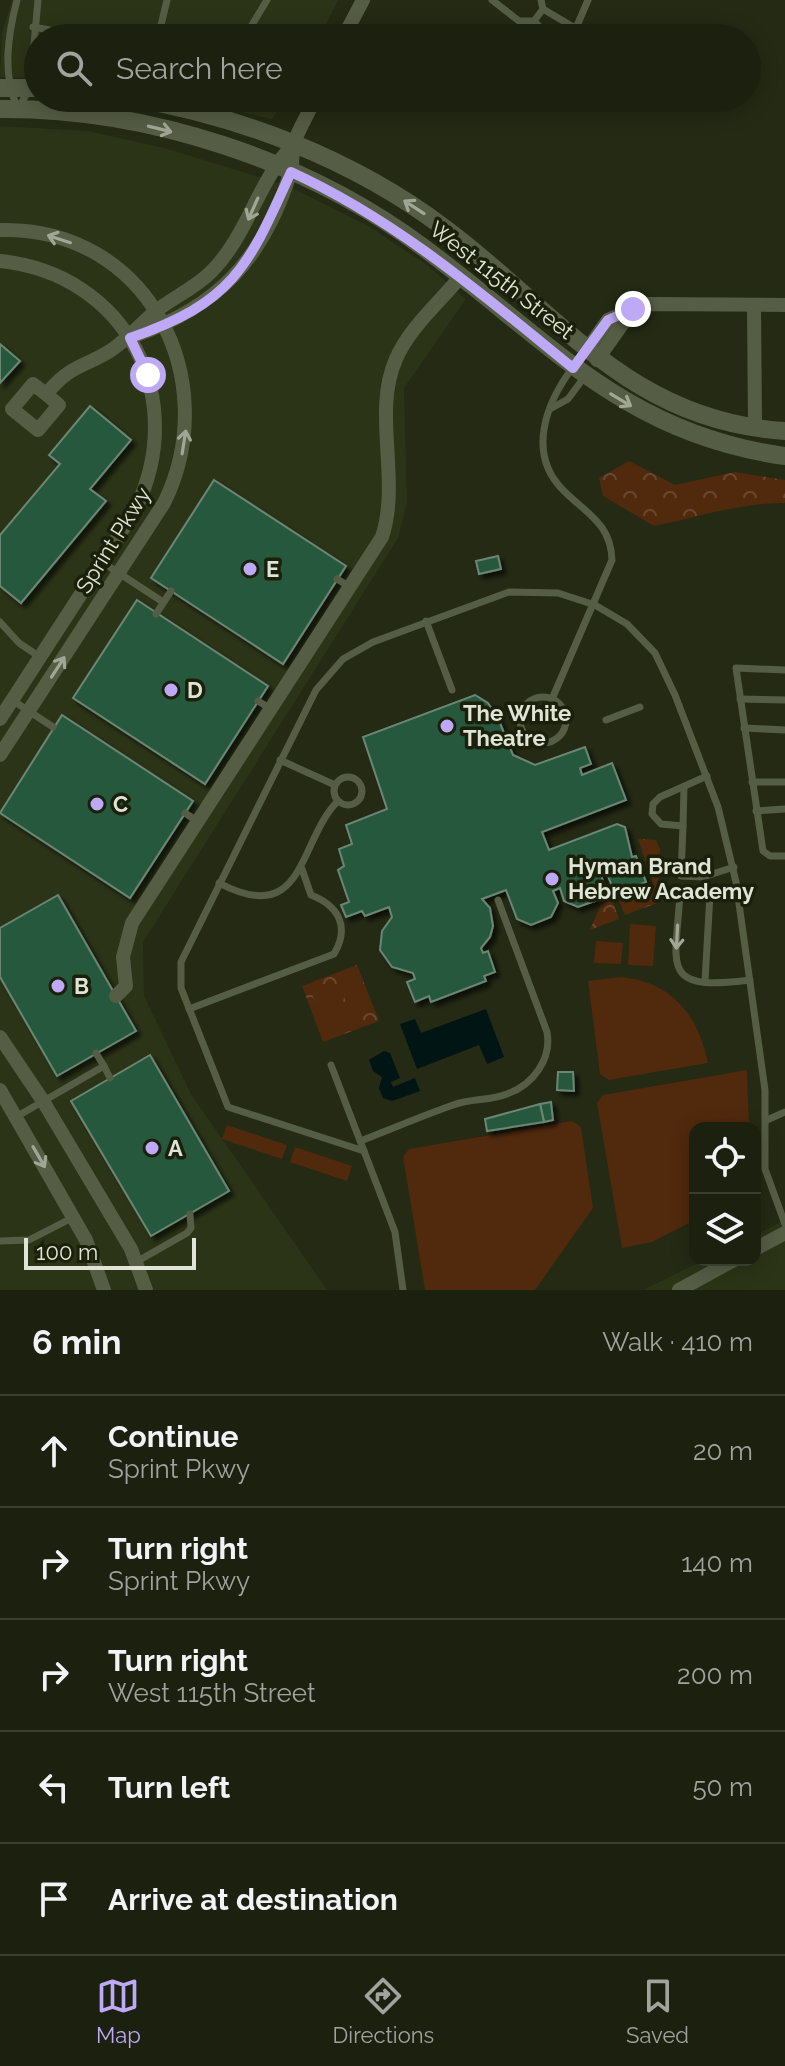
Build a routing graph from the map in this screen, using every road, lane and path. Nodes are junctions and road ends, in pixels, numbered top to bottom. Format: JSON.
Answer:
{"nodes":[{"id":1,"x":17,"y":0,"type":"edge"},
{"id":2,"x":38,"y":0,"type":"edge"},
{"id":3,"x":167,"y":0,"type":"edge"},
{"id":4,"x":267,"y":0,"type":"edge"},
{"id":5,"x":363,"y":0,"type":"edge"},
{"id":6,"x":492,"y":0,"type":"edge"},
{"id":7,"x":588,"y":0,"type":"edge"},
{"id":8,"x":542,"y":4,"type":"edge"},
{"id":9,"x":534,"y":21,"type":"junction"},
{"id":10,"x":34,"y":24,"type":"edge"},
{"id":11,"x":161,"y":24,"type":"edge"},
{"id":12,"x":252,"y":24,"type":"edge"},
{"id":13,"x":350,"y":24,"type":"edge"},
{"id":14,"x":537,"y":24,"type":"edge"},
{"id":15,"x":563,"y":24,"type":"edge"},
{"id":16,"x":578,"y":24,"type":"edge"},
{"id":17,"x":4,"y":88,"type":"edge"},
{"id":18,"x":9,"y":109,"type":"edge"},
{"id":19,"x":54,"y":112,"type":"edge"},
{"id":20,"x":195,"y":112,"type":"edge"},
{"id":21,"x":309,"y":112,"type":"edge"},
{"id":22,"x":294,"y":144,"type":"junction"},
{"id":23,"x":273,"y":165,"type":"junction"},
{"id":24,"x":291,"y":172,"type":"junction"},
{"id":25,"x":0,"y":230,"type":"edge"},
{"id":26,"x":0,"y":261,"type":"edge"},
{"id":27,"x":461,"y":276,"type":"junction"},
{"id":28,"x":754,"y":305,"type":"junction"},
{"id":29,"x":785,"y":305,"type":"edge"},
{"id":30,"x":156,"y":311,"type":"junction"},
{"id":31,"x":165,"y":326,"type":"junction"},
{"id":32,"x":130,"y":338,"type":"junction"},
{"id":33,"x":592,"y":355,"type":"junction"},
{"id":34,"x":579,"y":372,"type":"junction"},
{"id":35,"x":46,"y":394,"type":"dead end"},
{"id":36,"x":550,"y":409,"type":"junction"},
{"id":37,"x":755,"y":428,"type":"junction"},
{"id":38,"x":785,"y":431,"type":"edge"},
{"id":39,"x":785,"y":456,"type":"edge"},
{"id":40,"x":102,"y":562,"type":"junction"},
{"id":41,"x":119,"y":573,"type":"junction"},
{"id":42,"x":171,"y":591,"type":"dead end"},
{"id":43,"x":163,"y":602,"type":"junction"},
{"id":44,"x":595,"y":605,"type":"junction"},
{"id":45,"x":156,"y":614,"type":"dead end"},
{"id":46,"x":426,"y":621,"type":"junction"},
{"id":47,"x":0,"y":622,"type":"edge"},
{"id":48,"x":40,"y":657,"type":"junction"},
{"id":49,"x":785,"y":670,"type":"edge"},
{"id":50,"x":452,"y":690,"type":"dead end"},
{"id":51,"x":552,"y":699,"type":"junction"},
{"id":52,"x":740,"y":699,"type":"junction"},
{"id":53,"x":12,"y":700,"type":"junction"},
{"id":54,"x":785,"y":700,"type":"edge"},
{"id":55,"x":640,"y":707,"type":"dead end"},
{"id":56,"x":29,"y":711,"type":"junction"},
{"id":57,"x":0,"y":719,"type":"edge"},
{"id":58,"x":606,"y":720,"type":"dead end"},
{"id":59,"x":53,"y":727,"type":"dead end"},
{"id":60,"x":744,"y":728,"type":"junction"},
{"id":61,"x":785,"y":730,"type":"edge"},
{"id":62,"x":0,"y":755,"type":"edge"},
{"id":63,"x":280,"y":760,"type":"junction"},
{"id":64,"x":707,"y":776,"type":"junction"},
{"id":65,"x":752,"y":782,"type":"junction"},
{"id":66,"x":785,"y":782,"type":"edge"},
{"id":67,"x":335,"y":785,"type":"junction"},
{"id":68,"x":684,"y":788,"type":"junction"},
{"id":69,"x":338,"y":801,"type":"junction"},
{"id":70,"x":785,"y":809,"type":"edge"},
{"id":71,"x":756,"y":811,"type":"junction"},
{"id":72,"x":683,"y":826,"type":"junction"},
{"id":73,"x":785,"y":856,"type":"edge"},
{"id":74,"x":734,"y":867,"type":"junction"},
{"id":75,"x":302,"y":869,"type":"junction"},
{"id":76,"x":681,"y":876,"type":"junction"},
{"id":77,"x":219,"y":883,"type":"junction"},
{"id":78,"x":680,"y":893,"type":"junction"},
{"id":79,"x":498,"y":900,"type":"dead end"},
{"id":80,"x":750,"y":980,"type":"junction"},
{"id":81,"x":705,"y":981,"type":"junction"},
{"id":82,"x":116,"y":996,"type":"dead end"},
{"id":83,"x":189,"y":1009,"type":"junction"},
{"id":84,"x":0,"y":1037,"type":"edge"},
{"id":85,"x":96,"y":1053,"type":"dead end"},
{"id":86,"x":331,"y":1065,"type":"dead end"},
{"id":87,"x":104,"y":1066,"type":"junction"},
{"id":88,"x":110,"y":1078,"type":"dead end"},
{"id":89,"x":0,"y":1090,"type":"edge"},
{"id":90,"x":43,"y":1101,"type":"junction"},
{"id":91,"x":785,"y":1112,"type":"edge"},
{"id":92,"x":16,"y":1117,"type":"junction"},
{"id":93,"x":767,"y":1120,"type":"junction"},
{"id":94,"x":361,"y":1141,"type":"junction"},
{"id":95,"x":364,"y":1151,"type":"junction"},
{"id":96,"x":190,"y":1214,"type":"dead end"},
{"id":97,"x":74,"y":1218,"type":"junction"},
{"id":98,"x":785,"y":1224,"type":"edge"},
{"id":99,"x":785,"y":1233,"type":"edge"},
{"id":100,"x":0,"y":1241,"type":"edge"},
{"id":101,"x":761,"y":1246,"type":"edge"},
{"id":102,"x":136,"y":1262,"type":"junction"},
{"id":103,"x":723,"y":1266,"type":"edge"},
{"id":104,"x":104,"y":1290,"type":"edge"},
{"id":105,"x":146,"y":1290,"type":"edge"},
{"id":106,"x":403,"y":1290,"type":"edge"},
{"id":107,"x":679,"y":1290,"type":"edge"}],
"edges":[{"from":1,"to":17,"type":"lane"},
{"from":2,"to":10,"type":"lane"},
{"from":3,"to":11,"type":"lane"},
{"from":4,"to":12,"type":"lane"},
{"from":5,"to":13,"type":"street"},
{"from":6,"to":9,"type":"lane"},
{"from":7,"to":16,"type":"lane"},
{"from":8,"to":9,"type":"lane"},
{"from":8,"to":15,"type":"lane"},
{"from":9,"to":14,"type":"lane"},
{"from":17,"to":18,"type":"lane"},
{"from":19,"to":23,"type":"street","name":"West 115th Street","one_way":true},
{"from":20,"to":22,"type":"street","name":"West 115th Street"},
{"from":21,"to":22,"type":"street"},
{"from":22,"to":23,"type":"street"},
{"from":22,"to":24,"type":"street"},
{"from":33,"to":22,"type":"street","name":"West 115th Street","one_way":true},
{"from":23,"to":24,"type":"street","name":"West 115th Street"},
{"from":23,"to":30,"type":"street","one_way":true},
{"from":24,"to":27,"type":"street","name":"West 115th Street"},
{"from":24,"to":31,"type":"street"},
{"from":30,"to":25,"type":"street","name":"Sprint Pkwy","one_way":true},
{"from":26,"to":32,"type":"street","name":"Sprint Pkwy"},
{"from":27,"to":34,"type":"street","name":"West 115th Street"},
{"from":27,"to":82,"type":"street"},
{"from":28,"to":29,"type":"street"},
{"from":28,"to":33,"type":"street"},
{"from":28,"to":37,"type":"street"},
{"from":30,"to":31,"type":"street","name":"Sprint Pkwy"},
{"from":30,"to":32,"type":"street"},
{"from":31,"to":32,"type":"street"},
{"from":41,"to":31,"type":"street","name":"Sprint Pkwy","one_way":true},
{"from":32,"to":35,"type":"street"},
{"from":32,"to":40,"type":"street","name":"Sprint Pkwy"},
{"from":33,"to":34,"type":"lane"},
{"from":33,"to":34,"type":"lane"},
{"from":33,"to":37,"type":"street","name":"West 115th Street"},
{"from":34,"to":36,"type":"lane"},
{"from":34,"to":36,"type":"lane"},
{"from":34,"to":39,"type":"street","name":"West 115th Street","one_way":true},
{"from":36,"to":44,"type":"lane"},
{"from":37,"to":38,"type":"street","name":"West 115th Street"},
{"from":40,"to":41,"type":"lane"},
{"from":40,"to":48,"type":"street","name":"Sprint Pkwy"},
{"from":41,"to":43,"type":"lane"},
{"from":56,"to":41,"type":"street","name":"Sprint Pkwy","one_way":true},
{"from":42,"to":43,"type":"lane"},
{"from":43,"to":45,"type":"lane"},
{"from":44,"to":46,"type":"lane"},
{"from":44,"to":51,"type":"lane"},
{"from":44,"to":64,"type":"lane"},
{"from":46,"to":50,"type":"lane"},
{"from":46,"to":63,"type":"lane"},
{"from":47,"to":48,"type":"lane"},
{"from":48,"to":53,"type":"street","name":"Sprint Pkwy"},
{"from":49,"to":52,"type":"lane"},
{"from":51,"to":51,"type":"lane"},
{"from":52,"to":54,"type":"lane"},
{"from":52,"to":60,"type":"lane"},
{"from":53,"to":56,"type":"lane"},
{"from":53,"to":57,"type":"street","name":"Sprint Pkwy"},
{"from":55,"to":58,"type":"lane"},
{"from":56,"to":59,"type":"lane"},
{"from":56,"to":62,"type":"street","name":"Sprint Pkwy"},
{"from":60,"to":61,"type":"lane"},
{"from":60,"to":65,"type":"lane"},
{"from":63,"to":67,"type":"lane"},
{"from":63,"to":77,"type":"lane"},
{"from":64,"to":68,"type":"lane"},
{"from":64,"to":74,"type":"lane"},
{"from":65,"to":66,"type":"lane"},
{"from":65,"to":71,"type":"lane"},
{"from":67,"to":69,"type":"lane"},
{"from":67,"to":69,"type":"lane"},
{"from":68,"to":72,"type":"lane"},
{"from":68,"to":72,"type":"lane"},
{"from":69,"to":75,"type":"lane"},
{"from":70,"to":71,"type":"lane"},
{"from":71,"to":73,"type":"lane"},
{"from":72,"to":76,"type":"lane"},
{"from":74,"to":76,"type":"lane"},
{"from":74,"to":80,"type":"lane"},
{"from":75,"to":77,"type":"lane"},
{"from":75,"to":83,"type":"lane"},
{"from":76,"to":78,"type":"lane"},
{"from":77,"to":83,"type":"lane"},
{"from":78,"to":81,"type":"lane","one_way":true},
{"from":78,"to":81,"type":"lane"},
{"from":79,"to":94,"type":"lane"},
{"from":80,"to":81,"type":"lane"},
{"from":80,"to":93,"type":"lane"},
{"from":83,"to":95,"type":"lane"},
{"from":84,"to":90,"type":"street"},
{"from":85,"to":87,"type":"lane"},
{"from":86,"to":94,"type":"lane"},
{"from":87,"to":88,"type":"lane"},
{"from":87,"to":90,"type":"lane"},
{"from":89,"to":92,"type":"street"},
{"from":90,"to":92,"type":"lane"},
{"from":90,"to":102,"type":"street"},
{"from":91,"to":93,"type":"lane"},
{"from":92,"to":97,"type":"street","one_way":true},
{"from":93,"to":98,"type":"lane"},
{"from":94,"to":95,"type":"lane"},
{"from":95,"to":106,"type":"lane"},
{"from":96,"to":102,"type":"lane"},
{"from":97,"to":100,"type":"lane"},
{"from":97,"to":104,"type":"street"},
{"from":99,"to":101,"type":"street"},
{"from":102,"to":105,"type":"street"},
{"from":103,"to":107,"type":"street"}]}
